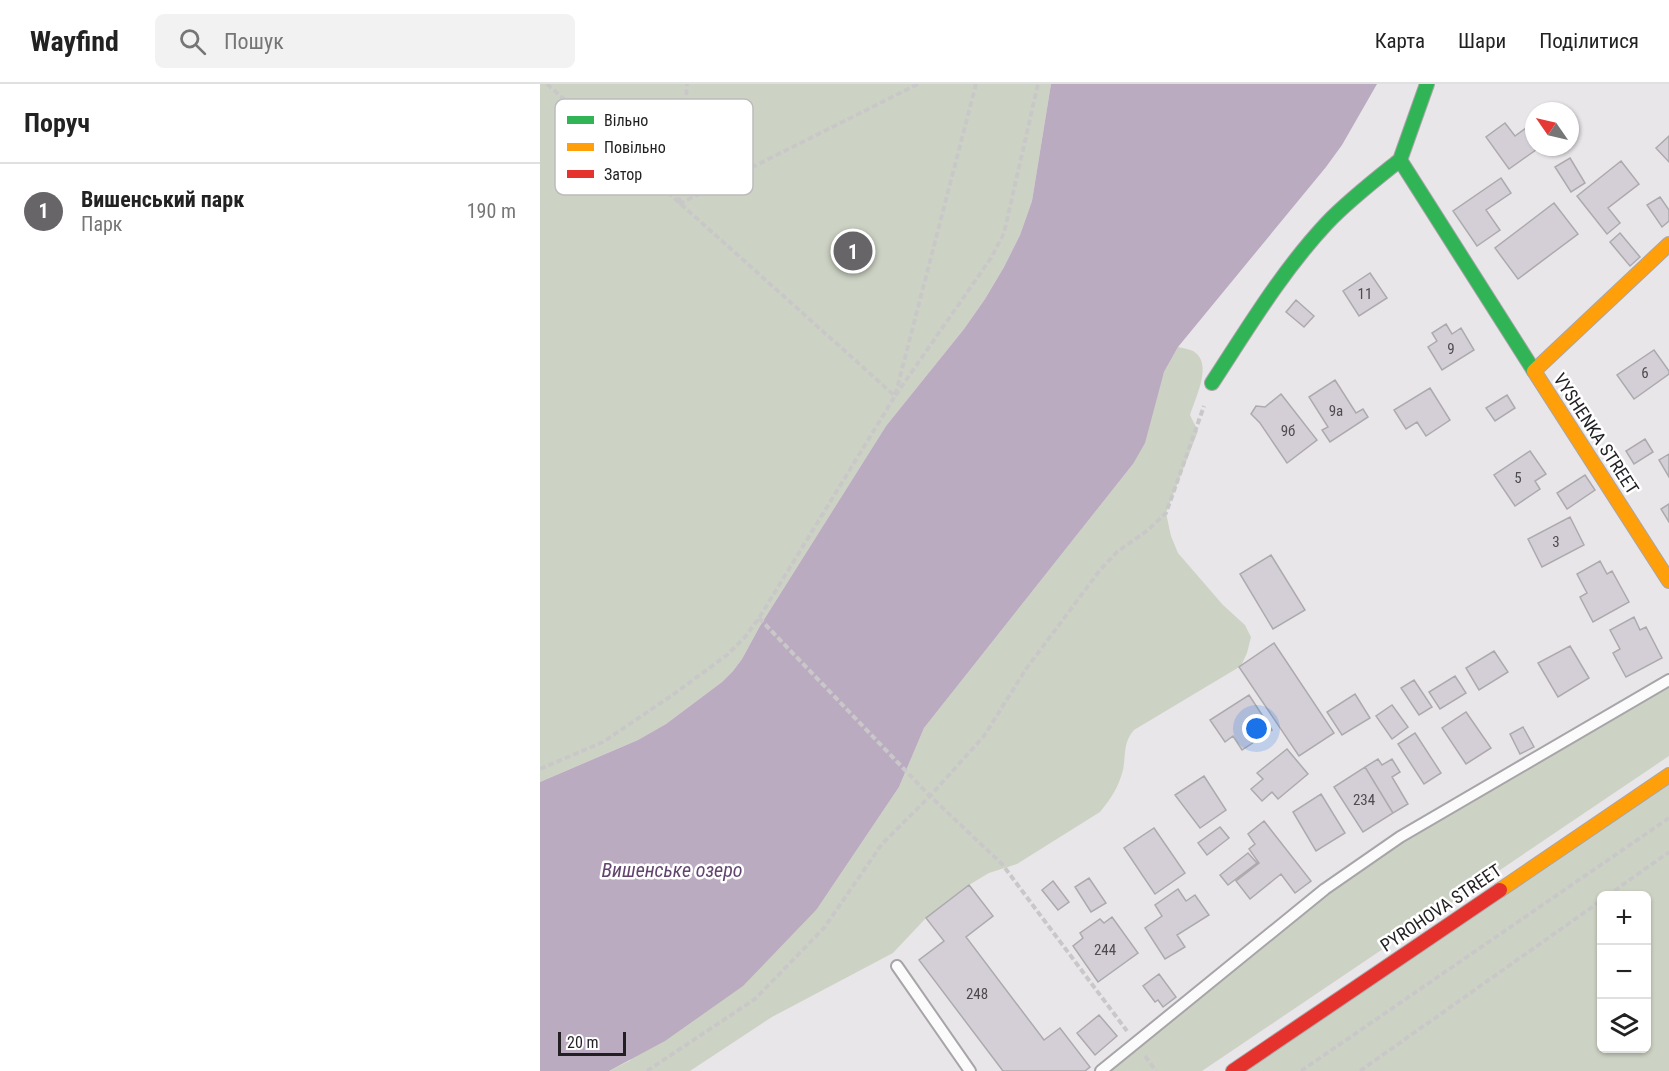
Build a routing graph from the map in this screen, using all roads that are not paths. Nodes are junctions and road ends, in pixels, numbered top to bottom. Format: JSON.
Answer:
{"nodes":[{"id":1,"x":1427,"y":84,"type":"edge"},
{"id":2,"x":1400,"y":160,"type":"junction"},
{"id":3,"x":1669,"y":244,"type":"edge"},
{"id":4,"x":1534,"y":372,"type":"junction"},
{"id":5,"x":1212,"y":383,"type":"road end"},
{"id":6,"x":1669,"y":581,"type":"edge"},
{"id":7,"x":1669,"y":680,"type":"edge"},
{"id":8,"x":1669,"y":776,"type":"edge"},
{"id":9,"x":897,"y":966,"type":"dead end"},
{"id":10,"x":970,"y":1071,"type":"edge"},
{"id":11,"x":1101,"y":1071,"type":"edge"},
{"id":12,"x":1233,"y":1071,"type":"edge"}],
"edges":[{"from":1,"to":2,"type":"street"},
{"from":2,"to":4,"type":"street"},
{"from":2,"to":5,"type":"street"},
{"from":3,"to":4,"type":"street","name":"VYSHENKA STREET"},
{"from":4,"to":6,"type":"street","name":"VYSHENKA STREET"},
{"from":7,"to":11,"type":"lane"},
{"from":8,"to":12,"type":"street","name":"PYROHOVA STREET"},
{"from":9,"to":10,"type":"lane"}]}
